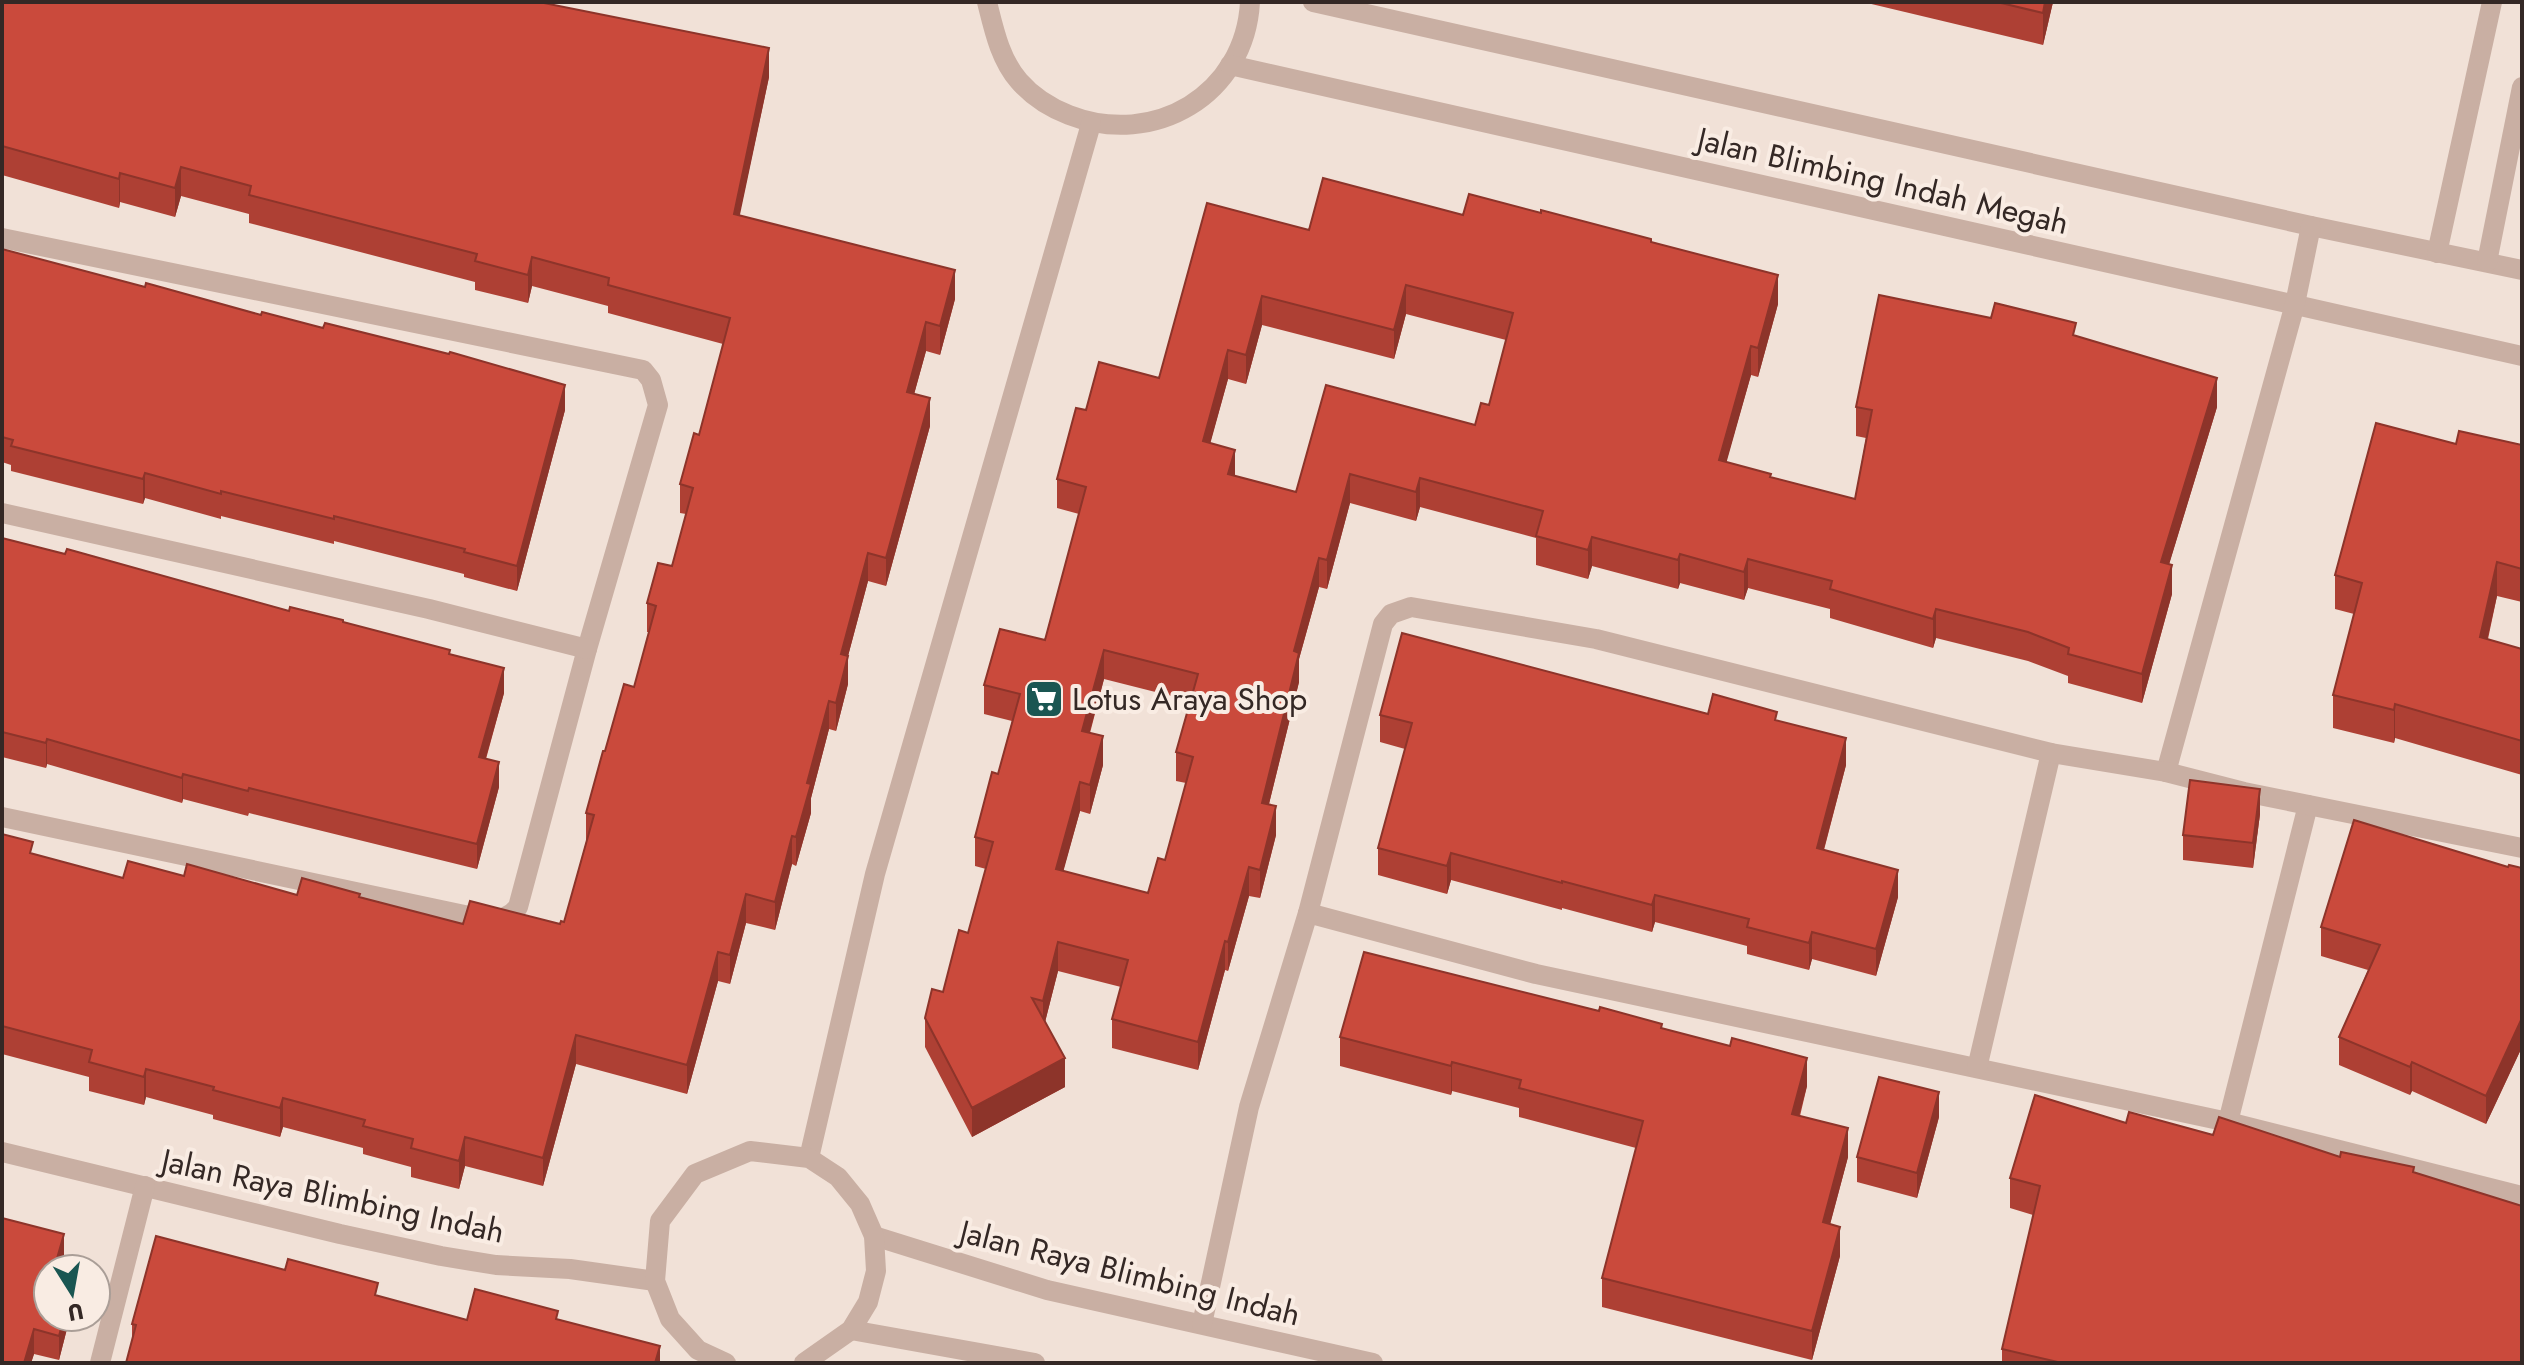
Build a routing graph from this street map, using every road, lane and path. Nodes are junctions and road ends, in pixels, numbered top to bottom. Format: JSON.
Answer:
{"nodes":[{"id":1,"x":987,"y":2,"type":"edge"},
{"id":2,"x":1250,"y":2,"type":"edge"},
{"id":3,"x":1313,"y":2,"type":"edge"},
{"id":4,"x":2492,"y":2,"type":"edge"},
{"id":5,"x":1230,"y":65,"type":"junction"},
{"id":6,"x":2522,"y":87,"type":"edge"},
{"id":7,"x":1091,"y":124,"type":"junction"},
{"id":8,"x":2311,"y":226,"type":"junction"},
{"id":9,"x":2,"y":238,"type":"edge"},
{"id":10,"x":2437,"y":253,"type":"junction"},
{"id":11,"x":2487,"y":262,"type":"junction"},
{"id":12,"x":2522,"y":270,"type":"edge"},
{"id":13,"x":2295,"y":304,"type":"junction"},
{"id":14,"x":2522,"y":356,"type":"edge"},
{"id":15,"x":2,"y":513,"type":"edge"},
{"id":16,"x":587,"y":649,"type":"junction"},
{"id":17,"x":2051,"y":753,"type":"junction"},
{"id":18,"x":2166,"y":772,"type":"junction"},
{"id":19,"x":2308,"y":805,"type":"junction"},
{"id":20,"x":2,"y":817,"type":"edge"},
{"id":21,"x":2522,"y":848,"type":"edge"},
{"id":22,"x":1308,"y":913,"type":"junction"},
{"id":23,"x":1977,"y":1068,"type":"junction"},
{"id":24,"x":2228,"y":1122,"type":"junction"},
{"id":25,"x":2,"y":1152,"type":"edge"},
{"id":26,"x":809,"y":1158,"type":"junction"},
{"id":27,"x":145,"y":1186,"type":"junction"},
{"id":28,"x":2522,"y":1196,"type":"edge"},
{"id":29,"x":874,"y":1236,"type":"junction"},
{"id":30,"x":655,"y":1281,"type":"junction"},
{"id":31,"x":1202,"y":1324,"type":"junction"},
{"id":32,"x":851,"y":1330,"type":"junction"},
{"id":33,"x":100,"y":1363,"type":"edge"},
{"id":34,"x":726,"y":1363,"type":"edge"},
{"id":35,"x":804,"y":1363,"type":"edge"},
{"id":36,"x":1035,"y":1363,"type":"edge"},
{"id":37,"x":1373,"y":1363,"type":"edge"}],
"edges":[{"from":1,"to":7,"type":"street"},
{"from":2,"to":5,"type":"street"},
{"from":3,"to":8,"type":"street","name":"Jalan Blimbing Indah Megah"},
{"from":4,"to":10,"type":"street"},
{"from":5,"to":7,"type":"street"},
{"from":5,"to":13,"type":"street","name":"Jalan Blimbing Indah Megah"},
{"from":6,"to":11,"type":"street"},
{"from":7,"to":26,"type":"street"},
{"from":8,"to":10,"type":"street","name":"Jalan Blimbing Indah Megah"},
{"from":8,"to":13,"type":"street"},
{"from":9,"to":16,"type":"street"},
{"from":10,"to":11,"type":"street","name":"Jalan Blimbing Indah Megah"},
{"from":11,"to":12,"type":"street","name":"Jalan Blimbing Indah Megah"},
{"from":13,"to":14,"type":"street","name":"Jalan Blimbing Indah Megah"},
{"from":13,"to":18,"type":"street"},
{"from":15,"to":16,"type":"street"},
{"from":16,"to":20,"type":"street"},
{"from":17,"to":18,"type":"street"},
{"from":17,"to":22,"type":"street"},
{"from":17,"to":23,"type":"street"},
{"from":18,"to":19,"type":"street"},
{"from":19,"to":21,"type":"street"},
{"from":19,"to":24,"type":"street"},
{"from":22,"to":23,"type":"street"},
{"from":22,"to":31,"type":"street"},
{"from":23,"to":24,"type":"street"},
{"from":24,"to":28,"type":"street"},
{"from":25,"to":27,"type":"street","name":"Jalan Raya Blimbing Indah"},
{"from":26,"to":29,"type":"street"},
{"from":26,"to":30,"type":"street"},
{"from":27,"to":30,"type":"street","name":"Jalan Raya Blimbing Indah"},
{"from":27,"to":33,"type":"street"},
{"from":29,"to":31,"type":"street","name":"Jalan Raya Blimbing Indah"},
{"from":29,"to":32,"type":"street"},
{"from":30,"to":34,"type":"street"},
{"from":31,"to":37,"type":"street","name":"Jalan Raya Blimbing Indah"},
{"from":32,"to":35,"type":"street"},
{"from":32,"to":36,"type":"street"}]}
